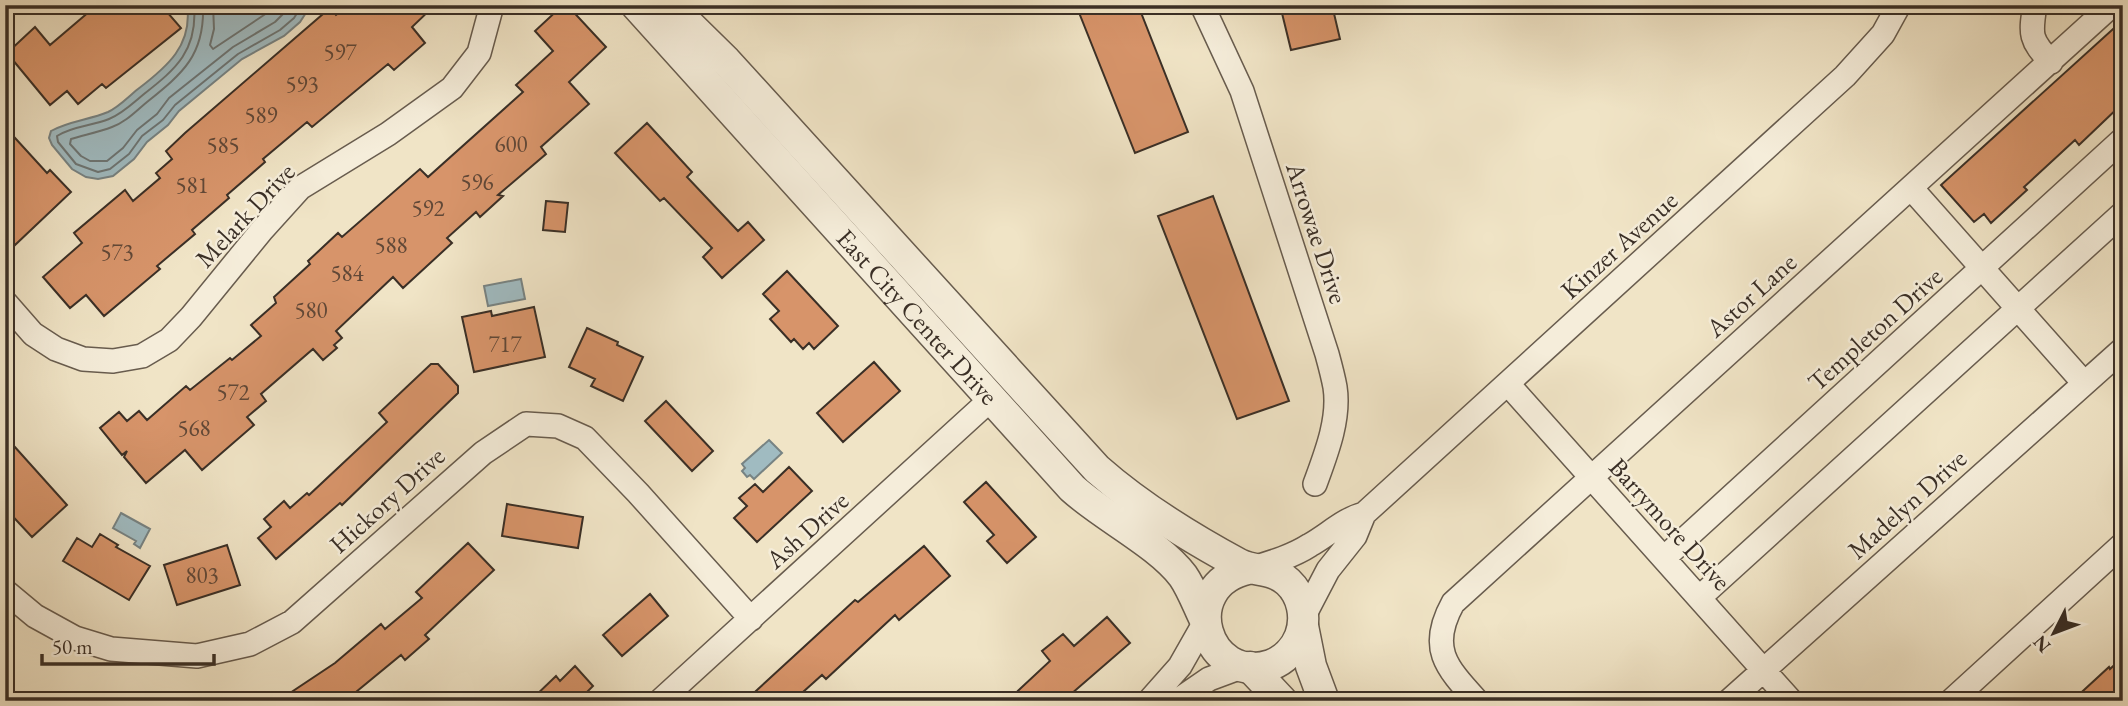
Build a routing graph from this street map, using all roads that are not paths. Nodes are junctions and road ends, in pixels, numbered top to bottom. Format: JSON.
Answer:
{"nodes":[{"id":1,"x":492,"y":5,"type":"edge"},
{"id":2,"x":635,"y":5,"type":"edge"},
{"id":3,"x":669,"y":5,"type":"edge"},
{"id":4,"x":1202,"y":5,"type":"edge"},
{"id":5,"x":1899,"y":5,"type":"edge"},
{"id":6,"x":2035,"y":5,"type":"edge"},
{"id":7,"x":2112,"y":5,"type":"edge"},
{"id":8,"x":2051,"y":62,"type":"junction"},
{"id":9,"x":2123,"y":139,"type":"edge"},
{"id":10,"x":1911,"y":188,"type":"junction"},
{"id":11,"x":2123,"y":213,"type":"edge"},
{"id":12,"x":1982,"y":270,"type":"junction"},
{"id":13,"x":5,"y":302,"type":"edge"},
{"id":14,"x":2017,"y":309,"type":"junction"},
{"id":15,"x":2123,"y":349,"type":"edge"},
{"id":16,"x":2084,"y":383,"type":"junction"},
{"id":17,"x":1508,"y":384,"type":"junction"},
{"id":18,"x":990,"y":400,"type":"junction"},
{"id":19,"x":1592,"y":477,"type":"junction"},
{"id":20,"x":1315,"y":484,"type":"dead end"},
{"id":21,"x":1364,"y":514,"type":"junction"},
{"id":22,"x":2123,"y":544,"type":"edge"},
{"id":23,"x":1664,"y":558,"type":"junction"},
{"id":24,"x":1251,"y":569,"type":"junction"},
{"id":25,"x":5,"y":591,"type":"edge"},
{"id":26,"x":1699,"y":598,"type":"junction"},
{"id":27,"x":751,"y":619,"type":"junction"},
{"id":28,"x":1205,"y":621,"type":"junction"},
{"id":29,"x":1303,"y":621,"type":"junction"},
{"id":30,"x":1247,"y":667,"type":"junction"},
{"id":31,"x":1763,"y":670,"type":"junction"},
{"id":32,"x":660,"y":701,"type":"edge"},
{"id":33,"x":1149,"y":701,"type":"edge"},
{"id":34,"x":1177,"y":701,"type":"edge"},
{"id":35,"x":1282,"y":701,"type":"edge"},
{"id":36,"x":1324,"y":701,"type":"edge"},
{"id":37,"x":1477,"y":701,"type":"edge"},
{"id":38,"x":1729,"y":701,"type":"edge"},
{"id":39,"x":1791,"y":701,"type":"edge"},
{"id":40,"x":1951,"y":701,"type":"edge"}],
"edges":[{"from":1,"to":13,"type":"street","name":"Melark Drive"},
{"from":2,"to":18,"type":"street","name":"East City Center Drive"},
{"from":3,"to":24,"type":"street","name":"East City Center Drive"},
{"from":4,"to":20,"type":"street","name":"Arrowae Drive"},
{"from":5,"to":17,"type":"street","name":"Kinzer Avenue"},
{"from":6,"to":8,"type":"street"},
{"from":7,"to":8,"type":"street","name":"Astor Lane"},
{"from":8,"to":10,"type":"street","name":"Astor Lane"},
{"from":9,"to":12,"type":"street","name":"Templeton Drive"},
{"from":10,"to":12,"type":"street"},
{"from":10,"to":19,"type":"street","name":"Astor Lane"},
{"from":11,"to":14,"type":"street"},
{"from":12,"to":14,"type":"street"},
{"from":12,"to":23,"type":"street","name":"Templeton Drive"},
{"from":14,"to":16,"type":"street"},
{"from":14,"to":26,"type":"street"},
{"from":15,"to":16,"type":"street","name":"Madelyn Drive"},
{"from":16,"to":31,"type":"street","name":"Madelyn Drive"},
{"from":17,"to":19,"type":"street","name":"Barrymore Drive"},
{"from":17,"to":21,"type":"street","name":"Kinzer Avenue"},
{"from":18,"to":27,"type":"street","name":"Ash Drive"},
{"from":18,"to":28,"type":"street","name":"East City Center Drive"},
{"from":19,"to":23,"type":"street","name":"Barrymore Drive"},
{"from":19,"to":37,"type":"street","name":"Astor Lane"},
{"from":21,"to":24,"type":"street","name":"Kinzer Avenue"},
{"from":21,"to":29,"type":"street","name":"Kinzer Avenue"},
{"from":22,"to":40,"type":"street"},
{"from":23,"to":26,"type":"street","name":"Barrymore Drive"},
{"from":24,"to":28,"type":"street"},
{"from":24,"to":29,"type":"street"},
{"from":25,"to":27,"type":"street","name":"Hickory Drive"},
{"from":26,"to":31,"type":"street","name":"Barrymore Drive"},
{"from":27,"to":32,"type":"street","name":"Ash Drive"},
{"from":28,"to":30,"type":"street"},
{"from":28,"to":33,"type":"street"},
{"from":29,"to":30,"type":"street"},
{"from":29,"to":36,"type":"street"},
{"from":30,"to":34,"type":"street"},
{"from":30,"to":35,"type":"street"},
{"from":31,"to":38,"type":"street","name":"Madelyn Drive"},
{"from":31,"to":39,"type":"street","name":"Barrymore Drive"}]}
